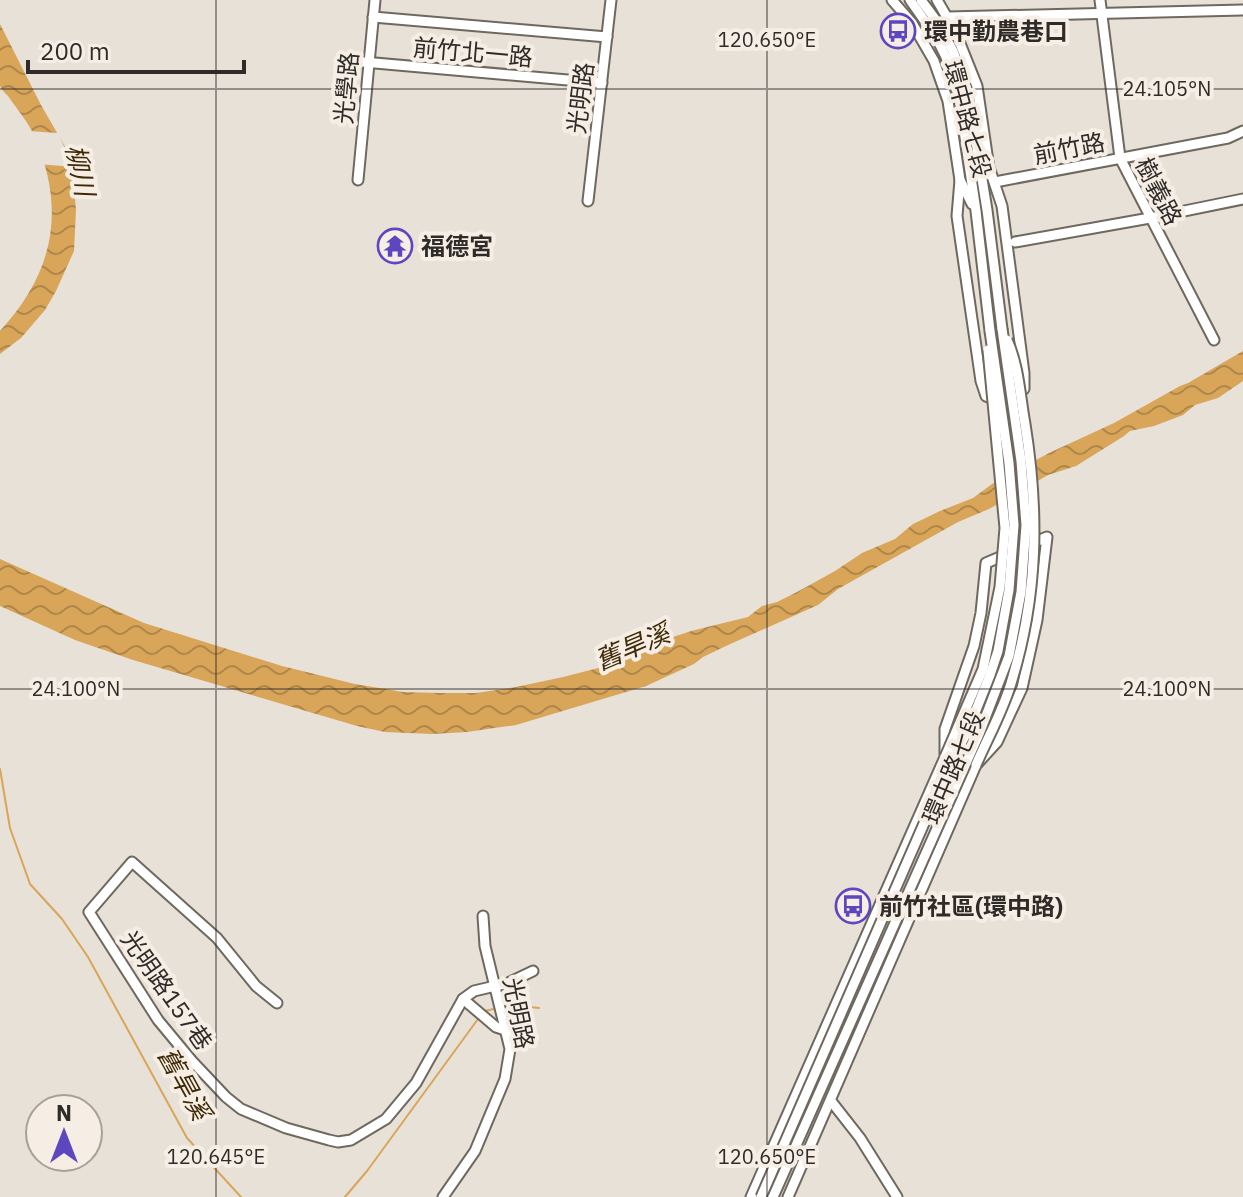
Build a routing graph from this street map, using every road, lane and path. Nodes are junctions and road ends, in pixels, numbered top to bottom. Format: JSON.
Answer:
{"nodes":[{"id":1,"x":375,"y":0,"type":"edge"},
{"id":2,"x":611,"y":0,"type":"edge"},
{"id":3,"x":892,"y":0,"type":"edge"},
{"id":4,"x":910,"y":0,"type":"edge"},
{"id":5,"x":921,"y":0,"type":"edge"},
{"id":6,"x":937,"y":0,"type":"edge"},
{"id":7,"x":1100,"y":0,"type":"edge"},
{"id":8,"x":1243,"y":10,"type":"edge"},
{"id":9,"x":1101,"y":13,"type":"junction"},
{"id":10,"x":373,"y":17,"type":"junction"},
{"id":11,"x":948,"y":17,"type":"junction"},
{"id":12,"x":607,"y":37,"type":"junction"},
{"id":13,"x":341,"y":60,"type":"dead end"},
{"id":14,"x":368,"y":63,"type":"junction"},
{"id":15,"x":602,"y":83,"type":"junction"},
{"id":16,"x":968,"y":92,"type":"junction"},
{"id":17,"x":1243,"y":131,"type":"edge"},
{"id":18,"x":1120,"y":158,"type":"junction"},
{"id":19,"x":990,"y":170,"type":"junction"},
{"id":20,"x":358,"y":180,"type":"dead end"},
{"id":21,"x":960,"y":180,"type":"junction"},
{"id":22,"x":995,"y":182,"type":"junction"},
{"id":23,"x":1243,"y":199,"type":"edge"},
{"id":24,"x":588,"y":201,"type":"dead end"},
{"id":25,"x":987,"y":210,"type":"junction"},
{"id":26,"x":976,"y":211,"type":"junction"},
{"id":27,"x":1150,"y":218,"type":"junction"},
{"id":28,"x":1015,"y":242,"type":"dead end"},
{"id":29,"x":1002,"y":329,"type":"junction"},
{"id":30,"x":990,"y":331,"type":"junction"},
{"id":31,"x":1214,"y":340,"type":"dead end"},
{"id":32,"x":945,"y":757,"type":"junction"},
{"id":33,"x":976,"y":765,"type":"junction"},
{"id":34,"x":483,"y":916,"type":"dead end"},
{"id":35,"x":533,"y":971,"type":"dead end"},
{"id":36,"x":494,"y":985,"type":"junction"},
{"id":37,"x":466,"y":1000,"type":"junction"},
{"id":38,"x":277,"y":1003,"type":"dead end"},
{"id":39,"x":505,"y":1030,"type":"junction"},
{"id":40,"x":831,"y":1101,"type":"junction"},
{"id":41,"x":443,"y":1197,"type":"edge"},
{"id":42,"x":751,"y":1197,"type":"edge"},
{"id":43,"x":761,"y":1197,"type":"edge"},
{"id":44,"x":773,"y":1197,"type":"edge"},
{"id":45,"x":788,"y":1197,"type":"edge"},
{"id":46,"x":897,"y":1197,"type":"edge"}],
"edges":[{"from":1,"to":10,"type":"street","name":"光學路"},
{"from":2,"to":12,"type":"street","name":"光明路"},
{"from":3,"to":21,"type":"street","name":"環中路七段"},
{"from":4,"to":16,"type":"street"},
{"from":5,"to":16,"type":"street"},
{"from":6,"to":11,"type":"street"},
{"from":7,"to":9,"type":"street","name":"樹義路"},
{"from":8,"to":9,"type":"street"},
{"from":9,"to":11,"type":"street"},
{"from":9,"to":18,"type":"street","name":"樹義路"},
{"from":10,"to":12,"type":"street"},
{"from":10,"to":14,"type":"street","name":"光學路"},
{"from":11,"to":16,"type":"street"},
{"from":12,"to":15,"type":"street","name":"光明路"},
{"from":13,"to":14,"type":"street","name":"前竹北一路"},
{"from":14,"to":15,"type":"street","name":"前竹北一路"},
{"from":14,"to":20,"type":"street","name":"光學路"},
{"from":15,"to":24,"type":"street","name":"光明路"},
{"from":16,"to":19,"type":"street","name":"環中路七段"},
{"from":16,"to":25,"type":"street","name":"環中路七段"},
{"from":16,"to":26,"type":"street","name":"環中路七段"},
{"from":17,"to":18,"type":"street","name":"前竹路"},
{"from":18,"to":22,"type":"street","name":"前竹路"},
{"from":18,"to":27,"type":"street","name":"樹義路"},
{"from":19,"to":22,"type":"street"},
{"from":19,"to":25,"type":"street","name":"環中路七段"},
{"from":21,"to":22,"type":"street"},
{"from":21,"to":26,"type":"street","name":"環中路七段"},
{"from":23,"to":27,"type":"street"},
{"from":25,"to":29,"type":"street","name":"環中路七段"},
{"from":26,"to":30,"type":"street","name":"環中路七段"},
{"from":27,"to":28,"type":"street"},
{"from":27,"to":31,"type":"street","name":"樹義路"},
{"from":29,"to":33,"type":"street","name":"環中路七段","bridge":true},
{"from":29,"to":44,"type":"street","name":"環中路七段","bridge":true},
{"from":30,"to":32,"type":"street","name":"環中路七段","bridge":true},
{"from":30,"to":43,"type":"street","name":"環中路七段","bridge":true},
{"from":32,"to":33,"type":"street"},
{"from":32,"to":42,"type":"street","name":"環中路七段"},
{"from":33,"to":40,"type":"street","name":"環中路七段"},
{"from":34,"to":36,"type":"street","name":"光明路"},
{"from":35,"to":36,"type":"street"},
{"from":36,"to":37,"type":"street"},
{"from":36,"to":39,"type":"street","name":"光明路"},
{"from":37,"to":38,"type":"street","name":"光明路157巷"},
{"from":37,"to":39,"type":"street"},
{"from":39,"to":41,"type":"street","name":"光明路"},
{"from":40,"to":45,"type":"street","name":"環中路七段"},
{"from":40,"to":46,"type":"street"}]}
